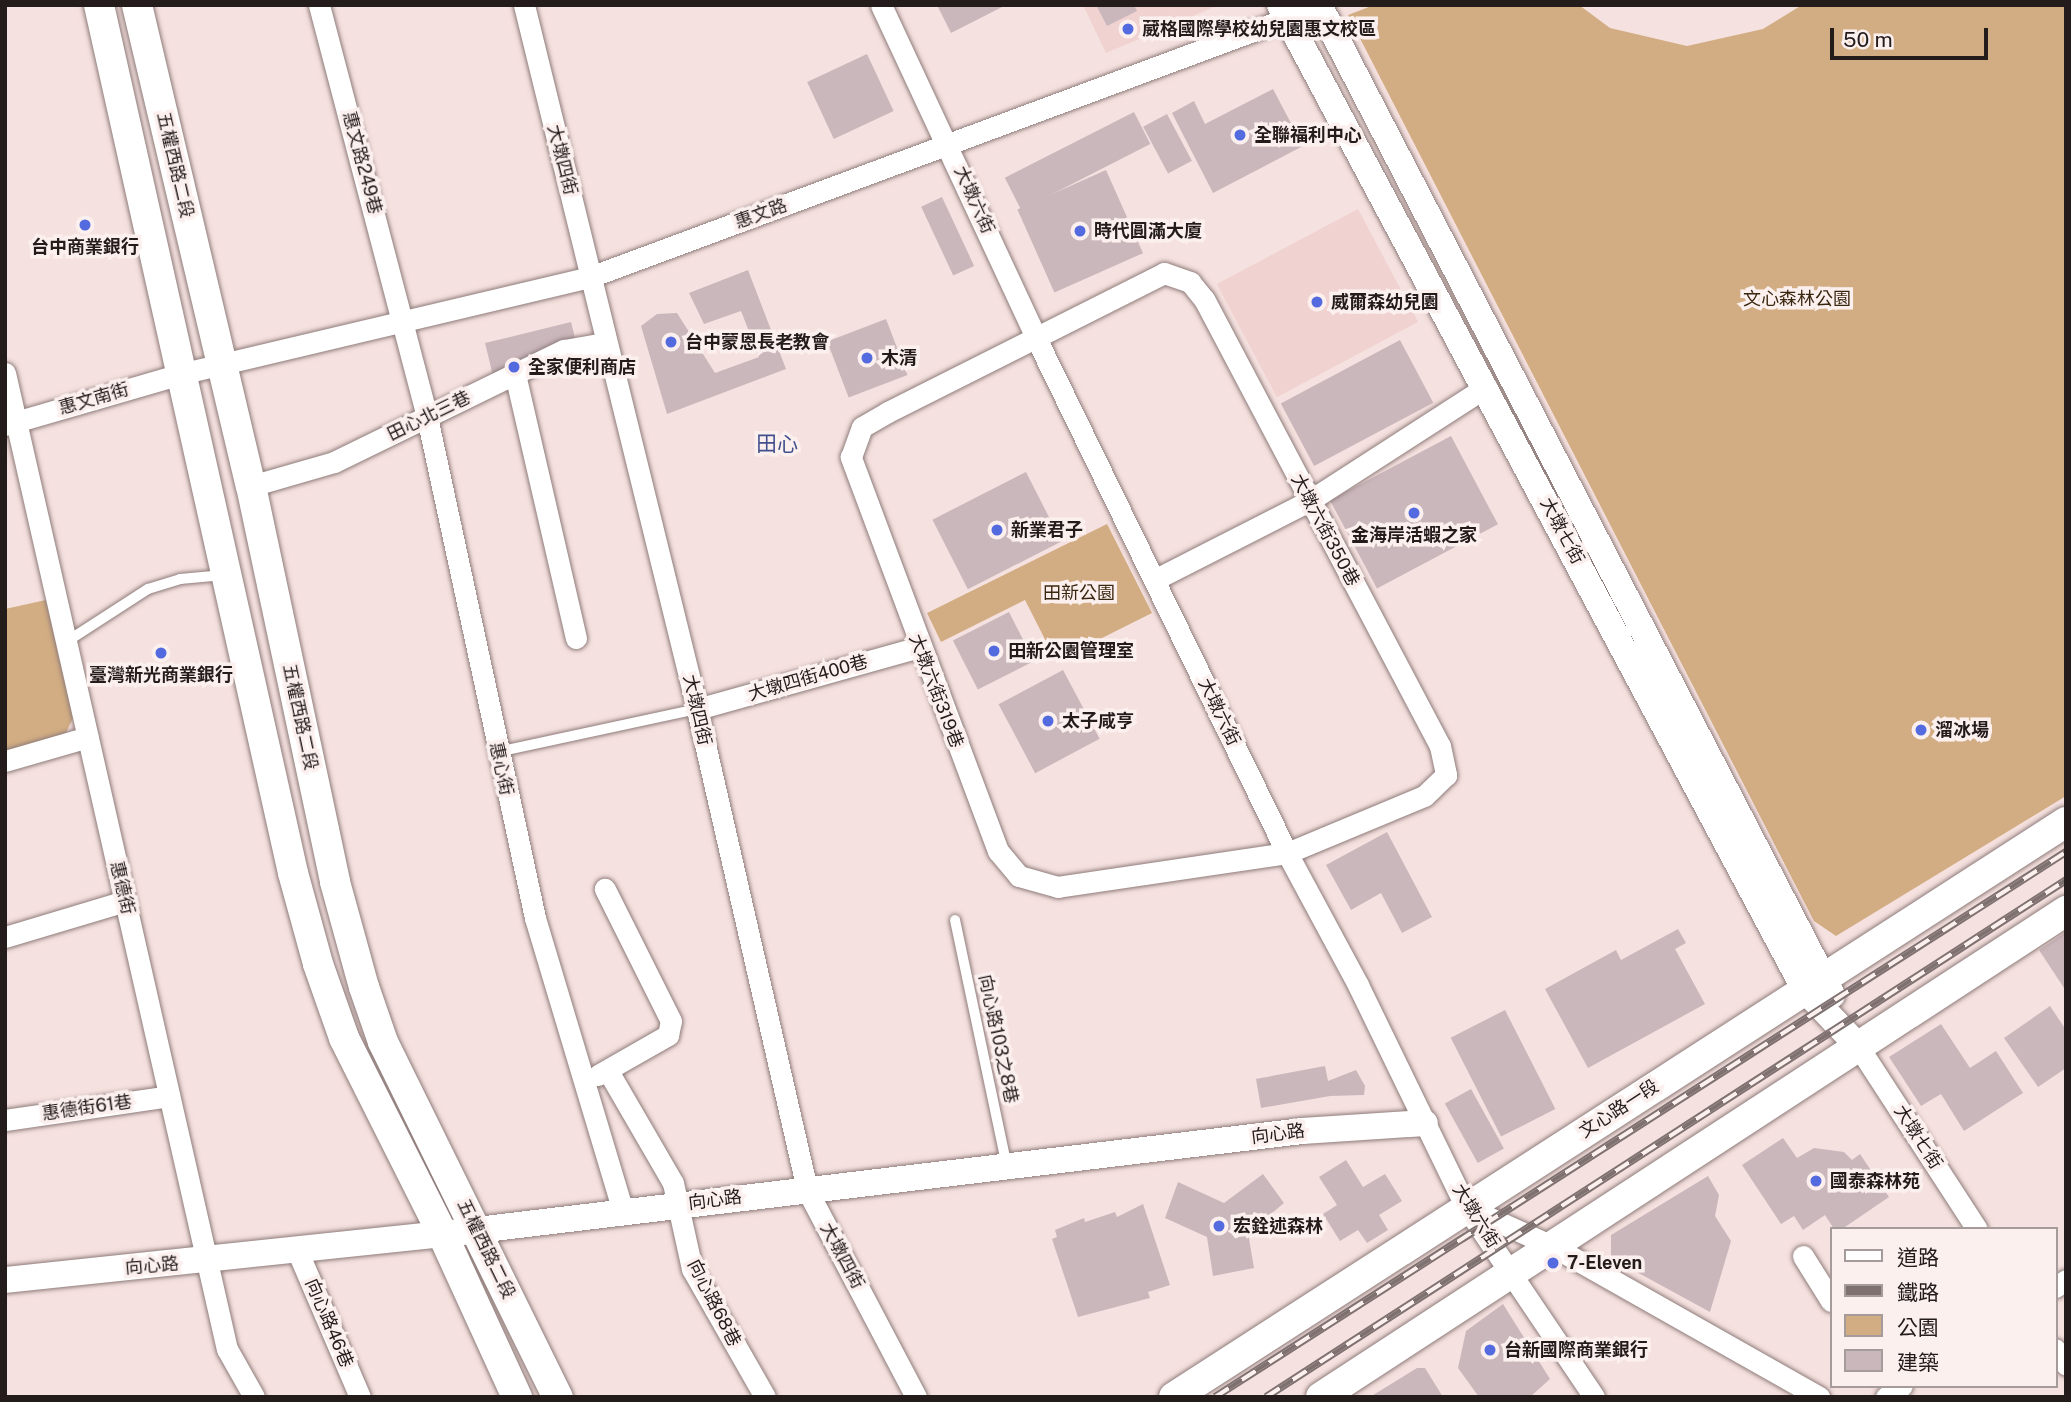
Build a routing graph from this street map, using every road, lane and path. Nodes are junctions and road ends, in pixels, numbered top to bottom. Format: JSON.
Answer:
{"nodes":[{"id":1,"x":99,"y":5,"type":"edge"},
{"id":2,"x":137,"y":5,"type":"edge"},
{"id":3,"x":319,"y":5,"type":"edge"},
{"id":4,"x":524,"y":5,"type":"edge"},
{"id":5,"x":881,"y":5,"type":"edge"},
{"id":6,"x":1320,"y":6,"type":"edge"},
{"id":7,"x":1283,"y":12,"type":"edge"},
{"id":8,"x":949,"y":144,"type":"junction"},
{"id":9,"x":590,"y":277,"type":"junction"},
{"id":10,"x":404,"y":321,"type":"junction"},
{"id":11,"x":1036,"y":338,"type":"junction"},
{"id":12,"x":605,"y":343,"type":"junction"},
{"id":13,"x":223,"y":367,"type":"junction"},
{"id":14,"x":5,"y":373,"type":"edge"},
{"id":15,"x":184,"y":373,"type":"junction"},
{"id":16,"x":515,"y":374,"type":"junction"},
{"id":17,"x":1486,"y":387,"type":"junction"},
{"id":18,"x":427,"y":417,"type":"junction"},
{"id":19,"x":11,"y":423,"type":"edge"},
{"id":20,"x":251,"y":486,"type":"junction"},
{"id":21,"x":1309,"y":500,"type":"junction"},
{"id":22,"x":229,"y":575,"type":"junction"},
{"id":23,"x":1154,"y":580,"type":"junction"},
{"id":24,"x":576,"y":638,"type":"dead end"},
{"id":25,"x":66,"y":642,"type":"junction"},
{"id":26,"x":919,"y":647,"type":"junction"},
{"id":27,"x":697,"y":709,"type":"junction"},
{"id":28,"x":88,"y":737,"type":"junction"},
{"id":29,"x":497,"y":752,"type":"junction"},
{"id":30,"x":5,"y":761,"type":"edge"},
{"id":31,"x":2066,"y":822,"type":"edge"},
{"id":32,"x":1287,"y":853,"type":"junction"},
{"id":33,"x":605,"y":889,"type":"dead end"},
{"id":34,"x":125,"y":901,"type":"junction"},
{"id":35,"x":2066,"y":911,"type":"edge"},
{"id":36,"x":954,"y":920,"type":"dead end"},
{"id":37,"x":5,"y":937,"type":"edge"},
{"id":38,"x":1814,"y":984,"type":"junction"},
{"id":39,"x":1858,"y":1046,"type":"junction"},
{"id":40,"x":608,"y":1071,"type":"junction"},
{"id":41,"x":583,"y":1081,"type":"junction"},
{"id":42,"x":169,"y":1096,"type":"junction"},
{"id":43,"x":5,"y":1120,"type":"edge"},
{"id":44,"x":1425,"y":1123,"type":"junction"},
{"id":45,"x":1007,"y":1166,"type":"junction"},
{"id":46,"x":807,"y":1189,"type":"junction"},
{"id":47,"x":677,"y":1204,"type":"junction"},
{"id":48,"x":1466,"y":1207,"type":"junction"},
{"id":49,"x":623,"y":1212,"type":"junction"},
{"id":50,"x":1976,"y":1227,"type":"edge"},
{"id":51,"x":477,"y":1230,"type":"junction"},
{"id":52,"x":442,"y":1231,"type":"junction"},
{"id":53,"x":1554,"y":1247,"type":"junction"},
{"id":54,"x":298,"y":1250,"type":"junction"},
{"id":55,"x":1803,"y":1256,"type":"dead end"},
{"id":56,"x":207,"y":1261,"type":"junction"},
{"id":57,"x":1513,"y":1272,"type":"junction"},
{"id":58,"x":5,"y":1280,"type":"edge"},
{"id":59,"x":1829,"y":1297,"type":"edge"},
{"id":60,"x":254,"y":1397,"type":"edge"},
{"id":61,"x":360,"y":1397,"type":"edge"},
{"id":62,"x":517,"y":1397,"type":"edge"},
{"id":63,"x":558,"y":1397,"type":"edge"},
{"id":64,"x":765,"y":1397,"type":"edge"},
{"id":65,"x":916,"y":1397,"type":"edge"},
{"id":66,"x":1174,"y":1397,"type":"edge"},
{"id":67,"x":1321,"y":1397,"type":"edge"},
{"id":68,"x":1594,"y":1397,"type":"edge"},
{"id":69,"x":1819,"y":1397,"type":"edge"}],
"edges":[{"from":1,"to":15,"type":"main road","name":"五權西路二段"},
{"from":2,"to":13,"type":"main road","name":"五權西路二段"},
{"from":3,"to":10,"type":"street","name":"惠文路249巷"},
{"from":4,"to":9,"type":"street","name":"大墩四街"},
{"from":5,"to":8,"type":"street","name":"大墩六街"},
{"from":6,"to":7,"type":"street","name":"惠文路"},
{"from":6,"to":38,"type":"street","name":"大墩七街"},
{"from":7,"to":8,"type":"street","name":"惠文路"},
{"from":7,"to":17,"type":"street","name":"大墩七街"},
{"from":8,"to":9,"type":"street","name":"惠文路"},
{"from":8,"to":11,"type":"street","name":"大墩六街"},
{"from":9,"to":10,"type":"street","name":"惠文路"},
{"from":9,"to":12,"type":"street","name":"大墩四街"},
{"from":10,"to":13,"type":"street","name":"惠文路"},
{"from":10,"to":18,"type":"street","name":"惠心街"},
{"from":11,"to":21,"type":"street","name":"大墩六街350巷"},
{"from":11,"to":23,"type":"street","name":"大墩六街"},
{"from":11,"to":26,"type":"street","name":"大墩六街319巷"},
{"from":12,"to":16,"type":"street","name":"田心北三巷"},
{"from":12,"to":27,"type":"street","name":"大墩四街"},
{"from":13,"to":15,"type":"street","name":"惠文路"},
{"from":13,"to":20,"type":"main road","name":"五權西路二段"},
{"from":14,"to":19,"type":"street","name":"惠德街"},
{"from":15,"to":19,"type":"street","name":"惠文南街"},
{"from":15,"to":22,"type":"main road","name":"五權西路二段"},
{"from":16,"to":18,"type":"street","name":"田心北三巷"},
{"from":16,"to":24,"type":"street"},
{"from":17,"to":21,"type":"street"},
{"from":17,"to":38,"type":"street","name":"大墩七街"},
{"from":18,"to":20,"type":"street","name":"田心北三巷"},
{"from":18,"to":29,"type":"street","name":"惠心街"},
{"from":19,"to":25,"type":"street","name":"惠德街"},
{"from":20,"to":51,"type":"main road","name":"五權西路二段"},
{"from":21,"to":23,"type":"street"},
{"from":21,"to":32,"type":"street","name":"大墩六街350巷"},
{"from":22,"to":25,"type":"lane"},
{"from":22,"to":52,"type":"main road","name":"五權西路二段"},
{"from":23,"to":32,"type":"street","name":"大墩六街"},
{"from":25,"to":28,"type":"street","name":"惠德街"},
{"from":26,"to":27,"type":"street","name":"大墩四街400巷"},
{"from":26,"to":32,"type":"street","name":"大墩六街319巷"},
{"from":27,"to":29,"type":"lane"},
{"from":27,"to":46,"type":"street","name":"大墩四街"},
{"from":28,"to":30,"type":"street"},
{"from":28,"to":34,"type":"street","name":"惠德街"},
{"from":29,"to":41,"type":"street","name":"惠心街"},
{"from":31,"to":38,"type":"main road","name":"文心路一段"},
{"from":32,"to":44,"type":"street","name":"大墩六街"},
{"from":33,"to":40,"type":"street"},
{"from":34,"to":37,"type":"street"},
{"from":34,"to":42,"type":"street","name":"惠德街"},
{"from":35,"to":39,"type":"main road"},
{"from":36,"to":45,"type":"lane","name":"向心路103之8巷"},
{"from":38,"to":39,"type":"street","name":"大墩七街"},
{"from":38,"to":48,"type":"main road","name":"文心路一段"},
{"from":39,"to":50,"type":"street","name":"大墩七街"},
{"from":39,"to":53,"type":"main road"},
{"from":40,"to":41,"type":"street"},
{"from":40,"to":47,"type":"street"},
{"from":41,"to":49,"type":"street","name":"惠心街"},
{"from":42,"to":43,"type":"street","name":"惠德街61巷"},
{"from":42,"to":56,"type":"street","name":"惠德街"},
{"from":44,"to":45,"type":"street","name":"向心路"},
{"from":44,"to":48,"type":"street","name":"大墩六街"},
{"from":45,"to":46,"type":"street","name":"向心路"},
{"from":46,"to":47,"type":"street","name":"向心路"},
{"from":46,"to":65,"type":"street","name":"大墩四街"},
{"from":47,"to":49,"type":"street","name":"向心路"},
{"from":47,"to":64,"type":"street","name":"向心路68巷"},
{"from":48,"to":53,"type":"street"},
{"from":48,"to":57,"type":"street","name":"大墩六街"},
{"from":48,"to":66,"type":"main road","name":"文心路一段"},
{"from":49,"to":51,"type":"street","name":"向心路"},
{"from":51,"to":52,"type":"street","name":"向心路"},
{"from":51,"to":63,"type":"main road","name":"五權西路二段"},
{"from":52,"to":54,"type":"street","name":"向心路"},
{"from":52,"to":62,"type":"main road","name":"五權西路二段"},
{"from":53,"to":57,"type":"main road"},
{"from":53,"to":69,"type":"street"},
{"from":54,"to":56,"type":"street","name":"向心路"},
{"from":54,"to":61,"type":"street","name":"向心路46巷"},
{"from":55,"to":59,"type":"street"},
{"from":56,"to":58,"type":"street","name":"向心路"},
{"from":56,"to":60,"type":"street","name":"惠德街"},
{"from":57,"to":67,"type":"main road"},
{"from":57,"to":68,"type":"street","name":"大墩六街"}]}
